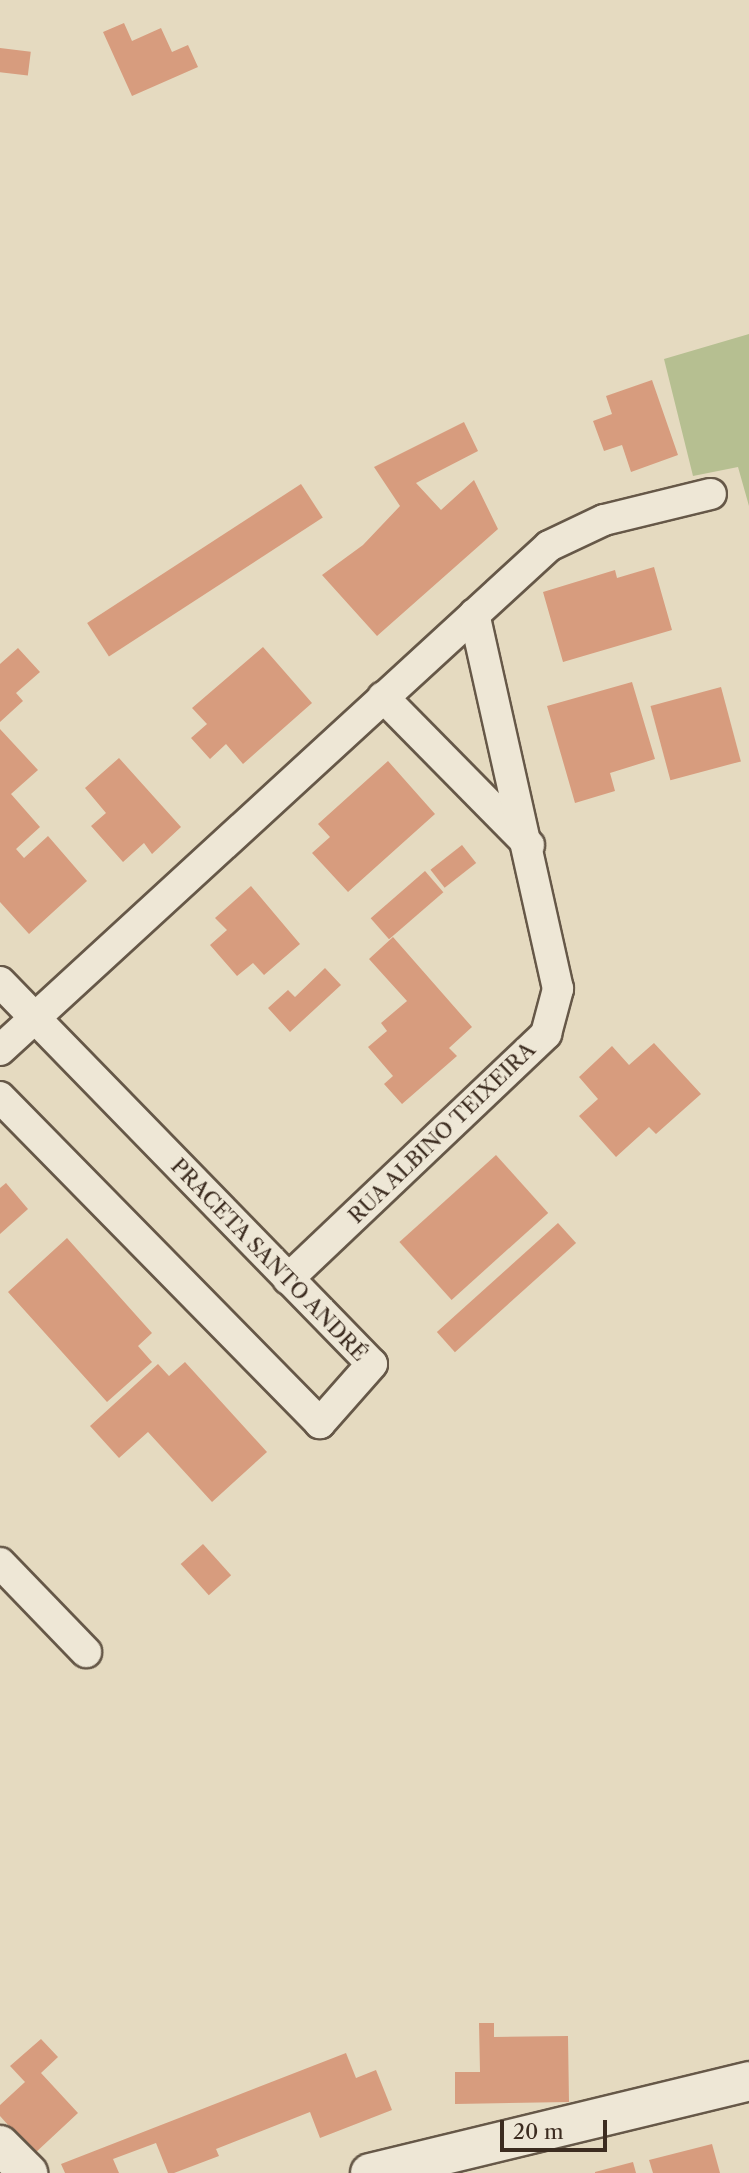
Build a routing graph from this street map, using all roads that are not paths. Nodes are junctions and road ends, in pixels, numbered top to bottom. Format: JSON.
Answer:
{"nodes":[{"id":1,"x":711,"y":494,"type":"dead end"},
{"id":2,"x":474,"y":614,"type":"junction"},
{"id":3,"x":383,"y":697,"type":"junction"},
{"id":4,"x":529,"y":845,"type":"junction"},
{"id":5,"x":0,"y":982,"type":"edge"},
{"id":6,"x":33,"y":1019,"type":"junction"},
{"id":7,"x":0,"y":1051,"type":"edge"},
{"id":8,"x":0,"y":1097,"type":"edge"},
{"id":9,"x":288,"y":1279,"type":"junction"},
{"id":10,"x":0,"y":1563,"type":"edge"},
{"id":11,"x":86,"y":1652,"type":"dead end"},
{"id":12,"x":749,"y":2081,"type":"edge"},
{"id":13,"x":0,"y":2145,"type":"edge"},
{"id":14,"x":28,"y":2173,"type":"edge"},
{"id":15,"x":370,"y":2173,"type":"edge"}],
"edges":[{"from":1,"to":2,"type":"street"},
{"from":2,"to":3,"type":"street"},
{"from":2,"to":4,"type":"street","name":"RUA ALBINO TEIXEIRA"},
{"from":3,"to":4,"type":"street"},
{"from":3,"to":6,"type":"street"},
{"from":4,"to":9,"type":"street","name":"RUA ALBINO TEIXEIRA"},
{"from":5,"to":6,"type":"street","name":"PRACETA SANTO ANDRÉ"},
{"from":6,"to":7,"type":"street"},
{"from":6,"to":9,"type":"street","name":"PRACETA SANTO ANDRÉ"},
{"from":8,"to":9,"type":"street","name":"PRACETA SANTO ANDRÉ"},
{"from":10,"to":11,"type":"street"},
{"from":12,"to":15,"type":"street"},
{"from":13,"to":14,"type":"street"}]}
